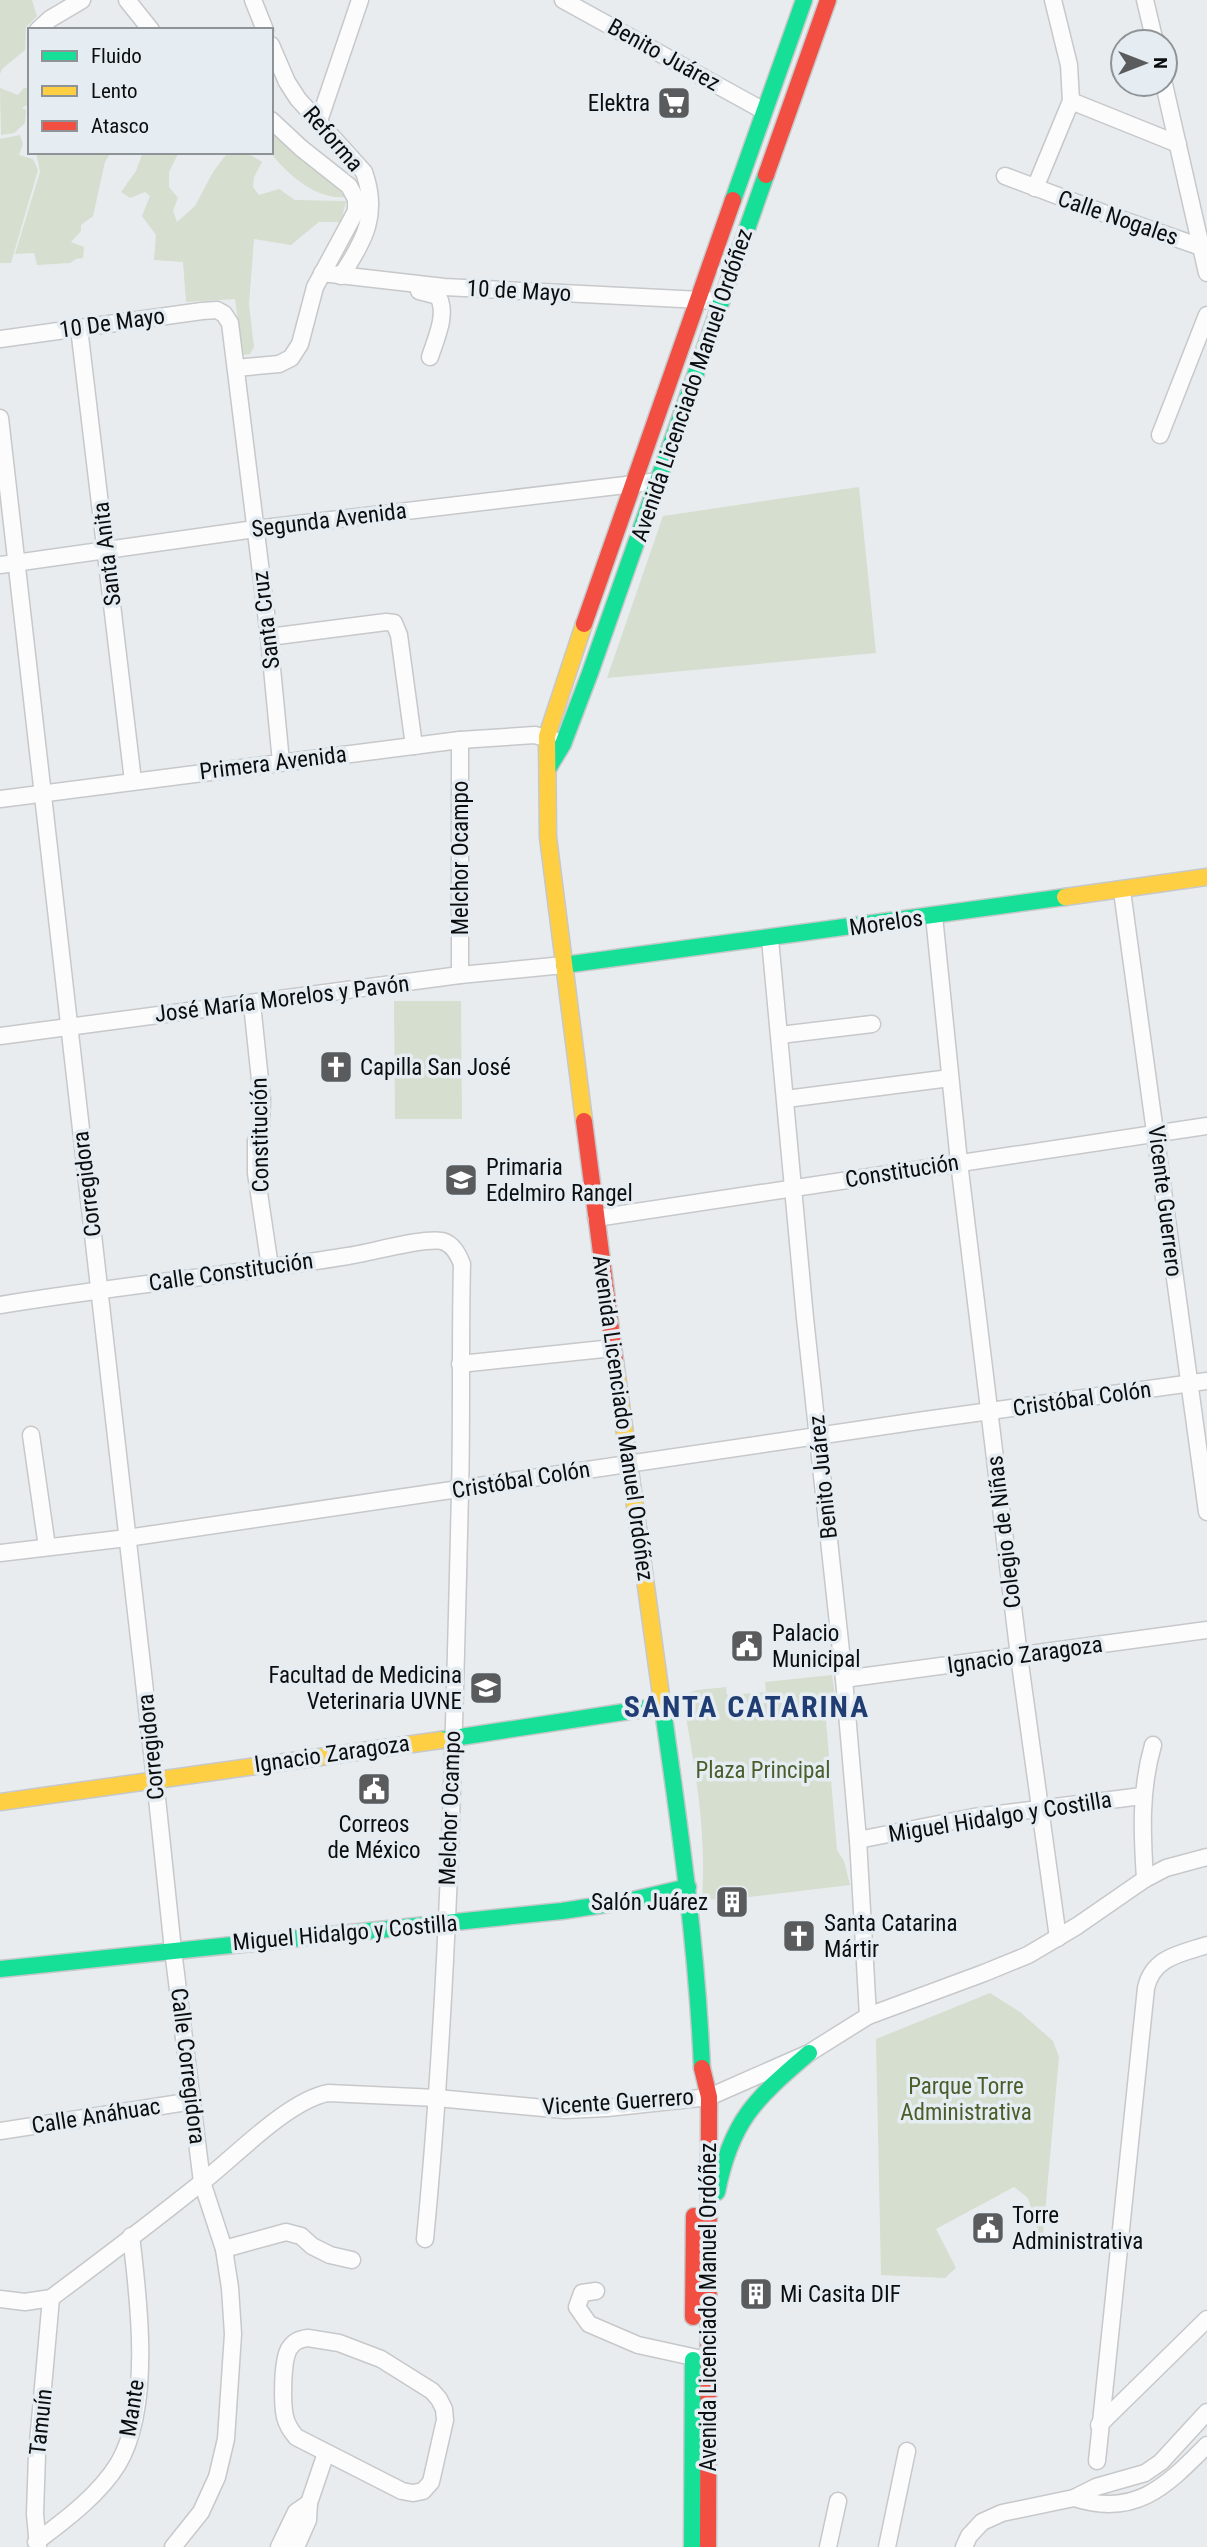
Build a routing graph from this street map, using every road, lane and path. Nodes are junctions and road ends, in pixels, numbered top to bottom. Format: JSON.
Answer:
{"nodes":[{"id":1,"x":82,"y":0,"type":"edge"},
{"id":2,"x":127,"y":0,"type":"edge"},
{"id":3,"x":253,"y":0,"type":"edge"},
{"id":4,"x":360,"y":0,"type":"edge"},
{"id":5,"x":563,"y":0,"type":"edge"},
{"id":6,"x":804,"y":0,"type":"edge"},
{"id":7,"x":828,"y":0,"type":"edge"},
{"id":8,"x":1052,"y":0,"type":"edge"},
{"id":9,"x":1145,"y":0,"type":"edge"},
{"id":10,"x":40,"y":28,"type":"edge"},
{"id":11,"x":150,"y":28,"type":"edge"},
{"id":12,"x":264,"y":28,"type":"edge"},
{"id":13,"x":1152,"y":28,"type":"edge"},
{"id":14,"x":273,"y":50,"type":"edge"},
{"id":15,"x":1167,"y":98,"type":"edge"},
{"id":16,"x":1071,"y":101,"type":"junction"},
{"id":17,"x":764,"y":111,"type":"junction"},
{"id":18,"x":319,"y":121,"type":"junction"},
{"id":19,"x":273,"y":122,"type":"edge"},
{"id":20,"x":1178,"y":144,"type":"junction"},
{"id":21,"x":1005,"y":176,"type":"dead end"},
{"id":22,"x":1035,"y":188,"type":"junction"},
{"id":23,"x":1201,"y":247,"type":"junction"},
{"id":24,"x":323,"y":273,"type":"junction"},
{"id":25,"x":1207,"y":273,"type":"edge"},
{"id":26,"x":341,"y":276,"type":"junction"},
{"id":27,"x":698,"y":301,"type":"junction"},
{"id":28,"x":721,"y":302,"type":"junction"},
{"id":29,"x":224,"y":314,"type":"joint"},
{"id":30,"x":1207,"y":316,"type":"edge"},
{"id":31,"x":79,"y":328,"type":"junction"},
{"id":32,"x":0,"y":339,"type":"edge"},
{"id":33,"x":430,"y":356,"type":"dead end"},
{"id":34,"x":236,"y":368,"type":"junction"},
{"id":35,"x":0,"y":418,"type":"edge"},
{"id":36,"x":1160,"y":435,"type":"dead end"},
{"id":37,"x":659,"y":481,"type":"junction"},
{"id":38,"x":635,"y":484,"type":"junction"},
{"id":39,"x":255,"y":529,"type":"junction"},
{"id":40,"x":107,"y":550,"type":"junction"},
{"id":41,"x":8,"y":564,"type":"edge"},
{"id":42,"x":269,"y":637,"type":"junction"},
{"id":43,"x":547,"y":737,"type":"junction"},
{"id":44,"x":460,"y":740,"type":"junction"},
{"id":45,"x":563,"y":744,"type":"junction"},
{"id":46,"x":414,"y":746,"type":"junction"},
{"id":47,"x":281,"y":762,"type":"junction"},
{"id":48,"x":549,"y":767,"type":"junction"},
{"id":49,"x":133,"y":781,"type":"junction"},
{"id":50,"x":44,"y":793,"type":"junction"},
{"id":51,"x":0,"y":799,"type":"edge"},
{"id":52,"x":1207,"y":877,"type":"edge"},
{"id":53,"x":1122,"y":891,"type":"junction"},
{"id":54,"x":934,"y":916,"type":"junction"},
{"id":55,"x":770,"y":939,"type":"junction"},
{"id":56,"x":564,"y":965,"type":"junction"},
{"id":57,"x":460,"y":975,"type":"junction"},
{"id":58,"x":252,"y":1003,"type":"junction"},
{"id":59,"x":872,"y":1024,"type":"dead end"},
{"id":60,"x":70,"y":1026,"type":"junction"},
{"id":61,"x":780,"y":1035,"type":"junction"},
{"id":62,"x":0,"y":1036,"type":"edge"},
{"id":63,"x":950,"y":1078,"type":"junction"},
{"id":64,"x":786,"y":1099,"type":"junction"},
{"id":65,"x":1207,"y":1126,"type":"edge"},
{"id":66,"x":1157,"y":1133,"type":"junction"},
{"id":67,"x":959,"y":1162,"type":"junction"},
{"id":68,"x":794,"y":1187,"type":"junction"},
{"id":69,"x":596,"y":1218,"type":"junction"},
{"id":70,"x":458,"y":1252,"type":"joint"},
{"id":71,"x":270,"y":1267,"type":"junction"},
{"id":72,"x":100,"y":1289,"type":"junction"},
{"id":73,"x":0,"y":1305,"type":"edge"},
{"id":74,"x":613,"y":1348,"type":"junction"},
{"id":75,"x":460,"y":1364,"type":"junction"},
{"id":76,"x":1207,"y":1381,"type":"edge"},
{"id":77,"x":1189,"y":1384,"type":"junction"},
{"id":78,"x":989,"y":1411,"type":"junction"},
{"id":79,"x":31,"y":1435,"type":"dead end"},
{"id":80,"x":819,"y":1437,"type":"junction"},
{"id":81,"x":628,"y":1464,"type":"junction"},
{"id":82,"x":460,"y":1490,"type":"junction"},
{"id":83,"x":1207,"y":1512,"type":"edge"},
{"id":84,"x":127,"y":1538,"type":"junction"},
{"id":85,"x":47,"y":1547,"type":"junction"},
{"id":86,"x":0,"y":1553,"type":"edge"},
{"id":87,"x":1207,"y":1630,"type":"edge"},
{"id":88,"x":1018,"y":1656,"type":"junction"},
{"id":89,"x":844,"y":1679,"type":"junction"},
{"id":90,"x":663,"y":1706,"type":"junction"},
{"id":91,"x":452,"y":1738,"type":"junction"},
{"id":92,"x":1153,"y":1745,"type":"dead end"},
{"id":93,"x":155,"y":1779,"type":"junction"},
{"id":94,"x":1142,"y":1796,"type":"junction"},
{"id":95,"x":0,"y":1801,"type":"edge"},
{"id":96,"x":1040,"y":1808,"type":"junction"},
{"id":97,"x":858,"y":1840,"type":"junction"},
{"id":98,"x":1207,"y":1857,"type":"edge"},
{"id":99,"x":1145,"y":1879,"type":"junction"},
{"id":100,"x":688,"y":1887,"type":"junction"},
{"id":101,"x":446,"y":1924,"type":"junction"},
{"id":102,"x":1058,"y":1938,"type":"junction"},
{"id":103,"x":1207,"y":1945,"type":"edge"},
{"id":104,"x":173,"y":1950,"type":"junction"},
{"id":105,"x":0,"y":1969,"type":"edge"},
{"id":106,"x":868,"y":2016,"type":"junction"},
{"id":107,"x":809,"y":2053,"type":"junction"},
{"id":108,"x":702,"y":2097,"type":"junction"},
{"id":109,"x":437,"y":2098,"type":"junction"},
{"id":110,"x":193,"y":2101,"type":"junction"},
{"id":111,"x":0,"y":2131,"type":"edge"},
{"id":112,"x":202,"y":2182,"type":"junction"},
{"id":113,"x":131,"y":2236,"type":"junction"},
{"id":114,"x":425,"y":2239,"type":"dead end"},
{"id":115,"x":224,"y":2249,"type":"junction"},
{"id":116,"x":708,"y":2252,"type":"junction"},
{"id":117,"x":352,"y":2260,"type":"dead end"},
{"id":118,"x":596,"y":2291,"type":"dead end"},
{"id":119,"x":51,"y":2298,"type":"junction"},
{"id":120,"x":0,"y":2299,"type":"edge"},
{"id":121,"x":1207,"y":2319,"type":"edge"},
{"id":122,"x":700,"y":2359,"type":"junction"},
{"id":123,"x":1207,"y":2412,"type":"edge"},
{"id":124,"x":1099,"y":2425,"type":"junction"},
{"id":125,"x":1207,"y":2445,"type":"edge"},
{"id":126,"x":907,"y":2451,"type":"dead end"},
{"id":127,"x":326,"y":2453,"type":"junction"},
{"id":128,"x":1097,"y":2461,"type":"dead end"},
{"id":129,"x":1074,"y":2498,"type":"junction"},
{"id":130,"x":838,"y":2501,"type":"dead end"},
{"id":131,"x":309,"y":2504,"type":"junction"},
{"id":132,"x":37,"y":2544,"type":"edge"},
{"id":133,"x":173,"y":2547,"type":"edge"},
{"id":134,"x":279,"y":2547,"type":"edge"},
{"id":135,"x":296,"y":2547,"type":"edge"},
{"id":136,"x":692,"y":2547,"type":"edge"},
{"id":137,"x":708,"y":2547,"type":"edge"},
{"id":138,"x":828,"y":2547,"type":"edge"},
{"id":139,"x":887,"y":2547,"type":"edge"},
{"id":140,"x":964,"y":2547,"type":"edge"}],
"edges":[{"from":1,"to":10,"type":"street"},
{"from":2,"to":11,"type":"street"},
{"from":3,"to":12,"type":"street"},
{"from":4,"to":18,"type":"street"},
{"from":5,"to":17,"type":"street","name":"Benito Juárez"},
{"from":6,"to":17,"type":"main road","name":"Avenida Licenciado Manuel Ordóñez"},
{"from":7,"to":28,"type":"main road","name":"Avenida Licenciado Manuel Ordóñez"},
{"from":8,"to":16,"type":"street"},
{"from":9,"to":13,"type":"street"},
{"from":14,"to":18,"type":"street","name":"Reforma"},
{"from":15,"to":20,"type":"street"},
{"from":16,"to":20,"type":"street"},
{"from":16,"to":22,"type":"street"},
{"from":17,"to":27,"type":"main road","name":"Avenida Licenciado Manuel Ordóñez"},
{"from":18,"to":26,"type":"street","name":"Reforma"},
{"from":19,"to":24,"type":"street"},
{"from":20,"to":23,"type":"street"},
{"from":21,"to":22,"type":"street","name":"Calle Nogales"},
{"from":22,"to":23,"type":"street","name":"Calle Nogales"},
{"from":23,"to":25,"type":"street"},
{"from":24,"to":26,"type":"street"},
{"from":24,"to":34,"type":"street"},
{"from":26,"to":27,"type":"street","name":"10 de Mayo"},
{"from":26,"to":33,"type":"street","name":"10 De Mayo"},
{"from":27,"to":28,"type":"street","name":"10 de Mayo"},
{"from":27,"to":38,"type":"main road","name":"Avenida Licenciado Manuel Ordóñez"},
{"from":28,"to":37,"type":"main road","name":"Avenida Licenciado Manuel Ordóñez"},
{"from":29,"to":31,"type":"street","name":"10 De Mayo"},
{"from":29,"to":34,"type":"street","name":"Santa Cruz"},
{"from":30,"to":36,"type":"street"},
{"from":31,"to":32,"type":"street","name":"10 De Mayo"},
{"from":31,"to":40,"type":"street","name":"Santa Anita"},
{"from":34,"to":39,"type":"street","name":"Santa Cruz"},
{"from":35,"to":41,"type":"street","name":"Corregidora"},
{"from":37,"to":38,"type":"street","name":"Segunda Avenida"},
{"from":37,"to":45,"type":"main road","name":"Avenida Licenciado Manuel Ordóñez"},
{"from":38,"to":39,"type":"street","name":"Segunda Avenida"},
{"from":38,"to":43,"type":"main road","name":"Avenida Licenciado Manuel Ordóñez"},
{"from":39,"to":40,"type":"street","name":"Segunda Avenida"},
{"from":39,"to":42,"type":"street","name":"Santa Cruz"},
{"from":40,"to":41,"type":"street","name":"Segunda Avenida"},
{"from":40,"to":49,"type":"street","name":"Santa Anita"},
{"from":41,"to":50,"type":"street","name":"Corregidora"},
{"from":42,"to":46,"type":"street"},
{"from":42,"to":47,"type":"street","name":"Santa Cruz"},
{"from":43,"to":44,"type":"street","name":"Primera Avenida"},
{"from":43,"to":45,"type":"street"},
{"from":43,"to":48,"type":"main road","name":"Avenida Licenciado Manuel Ordóñez"},
{"from":44,"to":46,"type":"street","name":"Primera Avenida"},
{"from":44,"to":57,"type":"street","name":"Melchor Ocampo"},
{"from":45,"to":48,"type":"main road","name":"Avenida Licenciado Manuel Ordóñez"},
{"from":46,"to":47,"type":"street","name":"Primera Avenida"},
{"from":47,"to":49,"type":"street","name":"Primera Avenida"},
{"from":48,"to":56,"type":"main road","name":"Avenida Licenciado Manuel Ordóñez"},
{"from":49,"to":50,"type":"street","name":"Primera Avenida"},
{"from":50,"to":51,"type":"street","name":"Primera Avenida"},
{"from":50,"to":60,"type":"street","name":"Corregidora"},
{"from":52,"to":53,"type":"main road","name":"Morelos"},
{"from":53,"to":54,"type":"main road","name":"Morelos"},
{"from":53,"to":66,"type":"street","name":"Vicente Guerrero"},
{"from":54,"to":55,"type":"main road","name":"Morelos"},
{"from":54,"to":63,"type":"street","name":"Colegio de Niñas"},
{"from":55,"to":56,"type":"main road","name":"Morelos"},
{"from":55,"to":61,"type":"street","name":"Benito Juárez"},
{"from":56,"to":57,"type":"street","name":"José María Morelos y Pavón"},
{"from":56,"to":69,"type":"main road","name":"Avenida Licenciado Manuel Ordóñez"},
{"from":57,"to":58,"type":"street","name":"José María Morelos y Pavón"},
{"from":58,"to":60,"type":"street","name":"José María Morelos y Pavón"},
{"from":58,"to":71,"type":"street","name":"Constitución"},
{"from":59,"to":61,"type":"street"},
{"from":60,"to":62,"type":"street","name":"José María Morelos y Pavón"},
{"from":60,"to":72,"type":"street","name":"Corregidora"},
{"from":61,"to":64,"type":"street","name":"Benito Juárez"},
{"from":63,"to":64,"type":"street"},
{"from":63,"to":67,"type":"street","name":"Colegio de Niñas"},
{"from":64,"to":68,"type":"street","name":"Benito Juárez"},
{"from":65,"to":66,"type":"street","name":"Constitución"},
{"from":66,"to":67,"type":"street","name":"Constitución"},
{"from":66,"to":77,"type":"street","name":"Vicente Guerrero"},
{"from":67,"to":68,"type":"street","name":"Constitución"},
{"from":67,"to":78,"type":"street","name":"Colegio de Niñas"},
{"from":68,"to":69,"type":"street","name":"Constitución"},
{"from":68,"to":80,"type":"street","name":"Benito Juárez"},
{"from":69,"to":74,"type":"main road","name":"Avenida Licenciado Manuel Ordóñez"},
{"from":70,"to":71,"type":"street","name":"Calle Constitución"},
{"from":70,"to":75,"type":"street","name":"Melchor Ocampo"},
{"from":71,"to":72,"type":"street","name":"Calle Constitución"},
{"from":72,"to":73,"type":"street","name":"Calle Constitución"},
{"from":72,"to":84,"type":"street","name":"Corregidora"},
{"from":74,"to":75,"type":"street"},
{"from":74,"to":81,"type":"main road","name":"Avenida Licenciado Manuel Ordóñez"},
{"from":75,"to":82,"type":"street","name":"Melchor Ocampo"},
{"from":76,"to":77,"type":"street","name":"Cristóbal Colón"},
{"from":77,"to":78,"type":"street","name":"Cristóbal Colón"},
{"from":77,"to":83,"type":"street","name":"Vicente Guerrero"},
{"from":78,"to":80,"type":"street","name":"Cristóbal Colón"},
{"from":78,"to":88,"type":"street","name":"Colegio de Niñas"},
{"from":79,"to":85,"type":"street"},
{"from":80,"to":81,"type":"street","name":"Cristóbal Colón"},
{"from":80,"to":89,"type":"street","name":"Benito Juárez"},
{"from":81,"to":82,"type":"street","name":"Cristóbal Colón"},
{"from":81,"to":90,"type":"main road","name":"Avenida Licenciado Manuel Ordóñez"},
{"from":82,"to":84,"type":"street","name":"Cristóbal Colón"},
{"from":82,"to":91,"type":"street","name":"Melchor Ocampo"},
{"from":84,"to":85,"type":"street","name":"Cristóbal Colón"},
{"from":84,"to":93,"type":"street","name":"Corregidora"},
{"from":85,"to":86,"type":"street","name":"Cristóbal Colón"},
{"from":87,"to":88,"type":"street","name":"Ignacio Zaragoza"},
{"from":88,"to":89,"type":"street","name":"Ignacio Zaragoza"},
{"from":88,"to":96,"type":"street","name":"Colegio de Niñas"},
{"from":89,"to":97,"type":"street","name":"Benito Juárez"},
{"from":90,"to":91,"type":"main road","name":"Ignacio Zaragoza"},
{"from":90,"to":100,"type":"main road","name":"Avenida Licenciado Manuel Ordóñez"},
{"from":91,"to":93,"type":"main road","name":"Ignacio Zaragoza"},
{"from":91,"to":101,"type":"street","name":"Melchor Ocampo"},
{"from":92,"to":94,"type":"street"},
{"from":93,"to":95,"type":"main road","name":"Ignacio Zaragoza"},
{"from":93,"to":104,"type":"street","name":"Corregidora"},
{"from":94,"to":96,"type":"street","name":"Miguel Hidalgo y Costilla"},
{"from":94,"to":99,"type":"street"},
{"from":96,"to":97,"type":"street","name":"Miguel Hidalgo y Costilla"},
{"from":96,"to":102,"type":"street","name":"Colegio de Niñas"},
{"from":97,"to":106,"type":"street","name":"Benito Juárez"},
{"from":98,"to":99,"type":"street","name":"Vicente Guerrero"},
{"from":99,"to":102,"type":"street","name":"Vicente Guerrero"},
{"from":100,"to":101,"type":"main road","name":"Miguel Hidalgo y Costilla"},
{"from":100,"to":108,"type":"main road","name":"Avenida Licenciado Manuel Ordóñez"},
{"from":101,"to":104,"type":"main road","name":"Miguel Hidalgo y Costilla"},
{"from":101,"to":109,"type":"street","name":"Melchor Ocampo"},
{"from":102,"to":106,"type":"street","name":"Vicente Guerrero"},
{"from":103,"to":124,"type":"street"},
{"from":104,"to":105,"type":"main road","name":"Miguel Hidalgo y Costilla"},
{"from":104,"to":110,"type":"street","name":"Calle Corregidora"},
{"from":106,"to":107,"type":"street","name":"Vicente Guerrero"},
{"from":107,"to":108,"type":"street","name":"Vicente Guerrero"},
{"from":107,"to":116,"type":"main road"},
{"from":108,"to":109,"type":"street","name":"Vicente Guerrero"},
{"from":108,"to":116,"type":"main road","name":"Avenida Licenciado Manuel Ordóñez"},
{"from":108,"to":122,"type":"main road","name":"Avenida Licenciado Manuel Ordóñez"},
{"from":109,"to":112,"type":"street","name":"Vicente Guerrero"},
{"from":109,"to":114,"type":"street","name":"Melchor Ocampo"},
{"from":110,"to":111,"type":"street","name":"Calle Anáhuac"},
{"from":110,"to":112,"type":"street","name":"Calle Corregidora"},
{"from":112,"to":113,"type":"street","name":"Vicente Guerrero"},
{"from":112,"to":115,"type":"street","name":"Calle Corregidora"},
{"from":113,"to":119,"type":"street","name":"Vicente Guerrero"},
{"from":113,"to":132,"type":"street","name":"Mante"},
{"from":115,"to":117,"type":"street"},
{"from":115,"to":133,"type":"street","name":"Calle Corregidora"},
{"from":116,"to":122,"type":"main road","name":"Avenida Licenciado Manuel Ordóñez"},
{"from":118,"to":122,"type":"street"},
{"from":119,"to":120,"type":"street"},
{"from":119,"to":132,"type":"street","name":"Tamuín"},
{"from":121,"to":124,"type":"street"},
{"from":122,"to":136,"type":"main road","name":"Avenida Licenciado Manuel Ordóñez"},
{"from":122,"to":137,"type":"main road","name":"Avenida Licenciado Manuel Ordóñez"},
{"from":123,"to":129,"type":"street"},
{"from":124,"to":128,"type":"street"},
{"from":125,"to":129,"type":"street"},
{"from":126,"to":139,"type":"street"},
{"from":127,"to":127,"type":"street"},
{"from":127,"to":131,"type":"street"},
{"from":129,"to":140,"type":"street"},
{"from":130,"to":138,"type":"street"},
{"from":131,"to":134,"type":"street"},
{"from":131,"to":135,"type":"street"}]}
